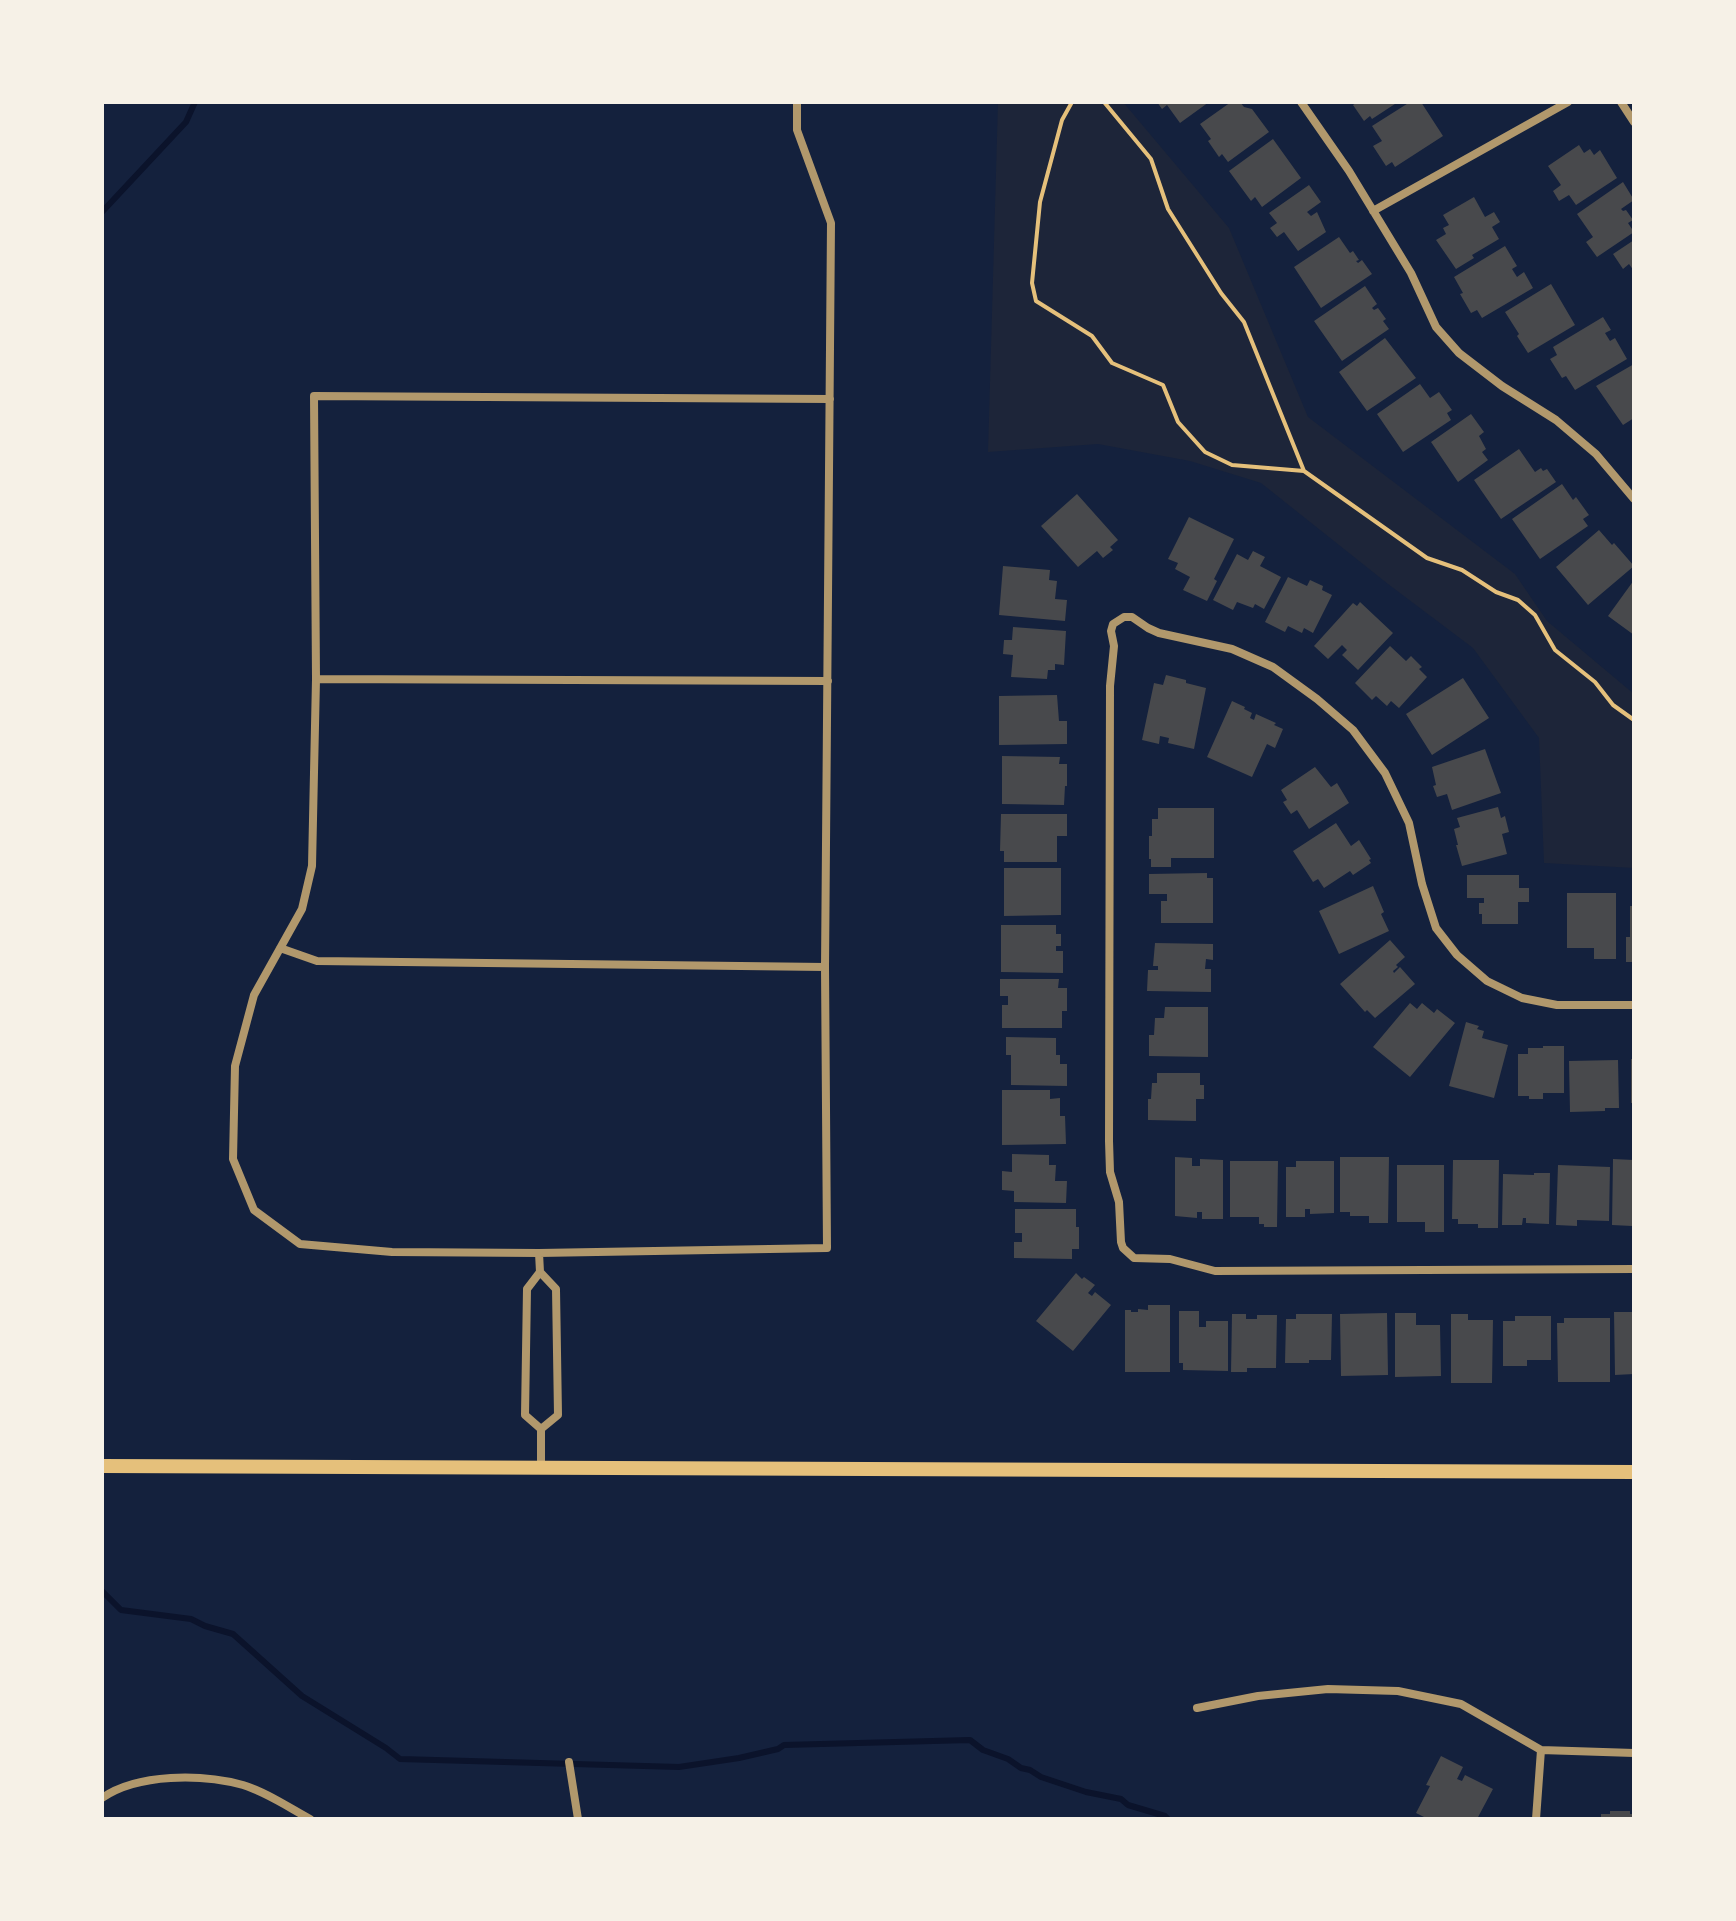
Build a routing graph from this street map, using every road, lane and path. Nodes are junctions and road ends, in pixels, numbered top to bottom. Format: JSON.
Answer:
{"nodes":[{"id":1,"x":797,"y":102,"type":"edge"},
{"id":2,"x":1072,"y":102,"type":"edge"},
{"id":3,"x":1104,"y":102,"type":"edge"},
{"id":4,"x":1301,"y":102,"type":"edge"},
{"id":5,"x":1568,"y":102,"type":"edge"},
{"id":6,"x":1621,"y":102,"type":"edge"},
{"id":7,"x":1634,"y":122,"type":"edge"},
{"id":8,"x":1373,"y":211,"type":"junction"},
{"id":9,"x":830,"y":399,"type":"junction"},
{"id":10,"x":1304,"y":471,"type":"junction"},
{"id":11,"x":1634,"y":499,"type":"edge"},
{"id":12,"x":316,"y":679,"type":"junction"},
{"id":13,"x":828,"y":681,"type":"junction"},
{"id":14,"x":1634,"y":720,"type":"edge"},
{"id":15,"x":280,"y":948,"type":"junction"},
{"id":16,"x":825,"y":967,"type":"junction"},
{"id":17,"x":1634,"y":1005,"type":"edge"},
{"id":18,"x":539,"y":1253,"type":"junction"},
{"id":19,"x":1634,"y":1269,"type":"edge"},
{"id":20,"x":540,"y":1272,"type":"junction"},
{"id":21,"x":541,"y":1429,"type":"junction"},
{"id":22,"x":102,"y":1466,"type":"edge"},
{"id":23,"x":541,"y":1468,"type":"junction"},
{"id":24,"x":1634,"y":1472,"type":"edge"},
{"id":25,"x":1197,"y":1708,"type":"dead end"},
{"id":26,"x":1541,"y":1750,"type":"junction"},
{"id":27,"x":1634,"y":1753,"type":"edge"},
{"id":28,"x":569,"y":1762,"type":"dead end"},
{"id":29,"x":102,"y":1798,"type":"edge"},
{"id":30,"x":310,"y":1819,"type":"edge"},
{"id":31,"x":578,"y":1819,"type":"edge"},
{"id":32,"x":1536,"y":1819,"type":"edge"}],
"edges":[{"from":1,"to":9,"type":"street"},
{"from":2,"to":10,"type":"path"},
{"from":3,"to":10,"type":"path"},
{"from":4,"to":8,"type":"street"},
{"from":5,"to":8,"type":"street"},
{"from":6,"to":7,"type":"street"},
{"from":8,"to":11,"type":"street"},
{"from":9,"to":12,"type":"street"},
{"from":9,"to":13,"type":"street"},
{"from":10,"to":14,"type":"path"},
{"from":12,"to":13,"type":"street"},
{"from":12,"to":15,"type":"street"},
{"from":13,"to":16,"type":"street"},
{"from":15,"to":16,"type":"street"},
{"from":15,"to":18,"type":"street"},
{"from":16,"to":18,"type":"street"},
{"from":17,"to":19,"type":"street"},
{"from":18,"to":20,"type":"street"},
{"from":20,"to":21,"type":"street"},
{"from":20,"to":21,"type":"street"},
{"from":21,"to":23,"type":"street"},
{"from":22,"to":23,"type":"main road"},
{"from":23,"to":24,"type":"main road"},
{"from":25,"to":26,"type":"street"},
{"from":26,"to":27,"type":"street"},
{"from":26,"to":32,"type":"street"},
{"from":28,"to":31,"type":"street"},
{"from":29,"to":30,"type":"street"}]}
